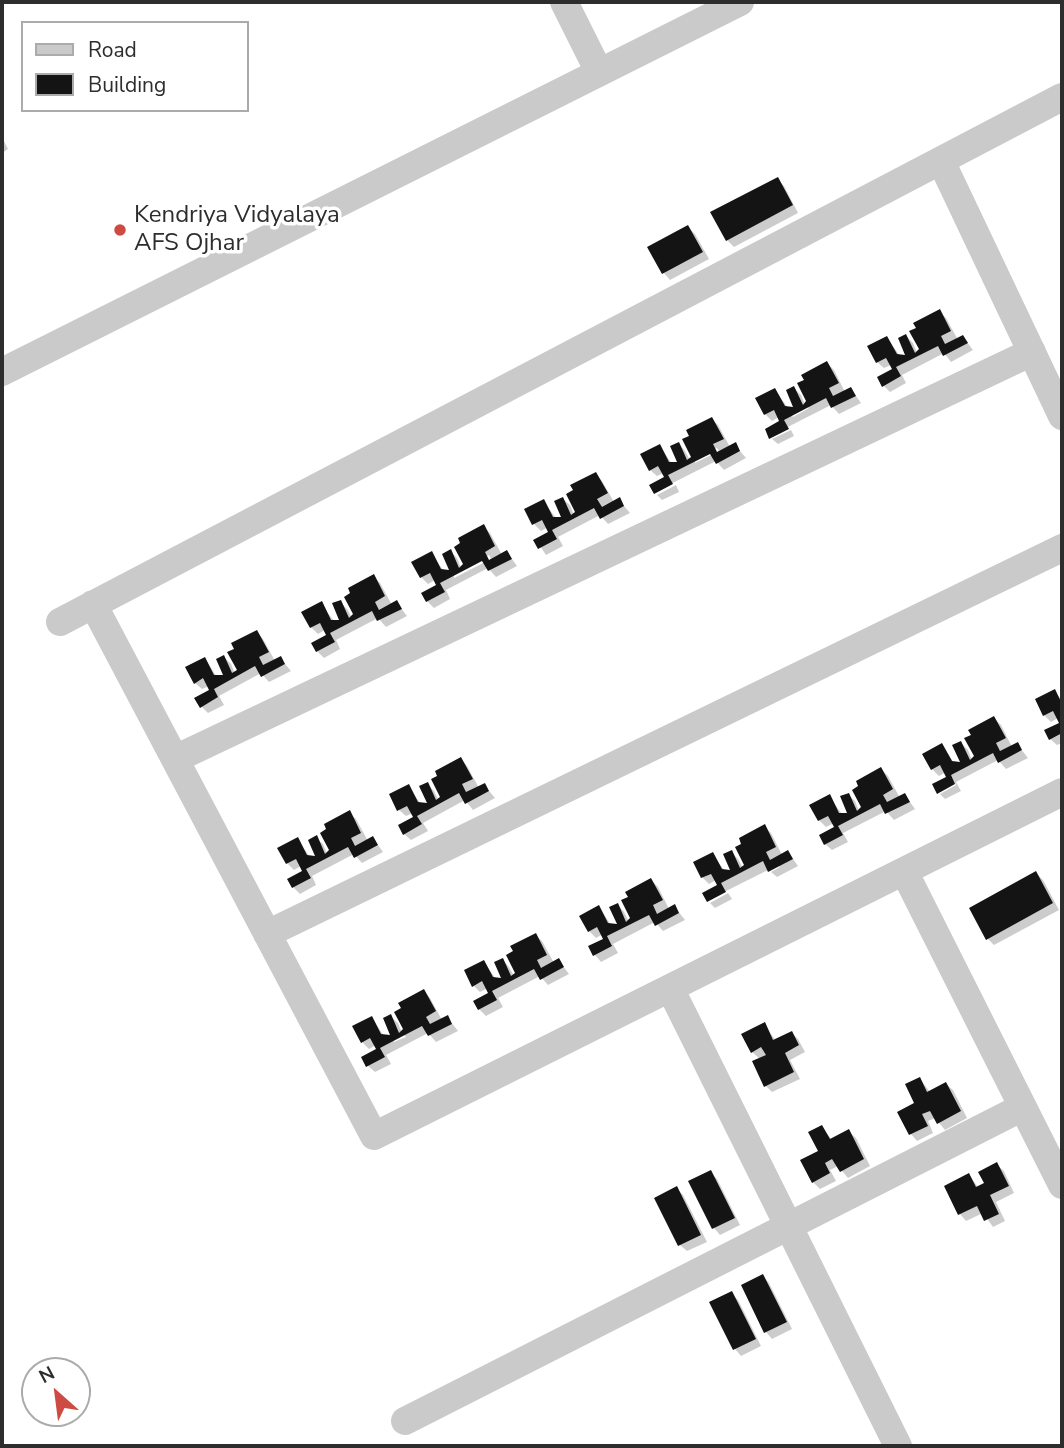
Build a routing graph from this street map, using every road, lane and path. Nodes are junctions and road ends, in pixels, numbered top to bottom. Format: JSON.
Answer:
{"nodes":[{"id":1,"x":564,"y":2,"type":"edge"},
{"id":2,"x":740,"y":2,"type":"edge"},
{"id":3,"x":600,"y":72,"type":"junction"},
{"id":4,"x":1062,"y":97,"type":"edge"},
{"id":5,"x":941,"y":161,"type":"junction"},
{"id":6,"x":1032,"y":352,"type":"junction"},
{"id":7,"x":2,"y":372,"type":"edge"},
{"id":8,"x":1062,"y":416,"type":"edge"},
{"id":9,"x":1062,"y":548,"type":"edge"},
{"id":10,"x":93,"y":604,"type":"junction"},
{"id":11,"x":60,"y":622,"type":"dead end"},
{"id":12,"x":175,"y":759,"type":"junction"},
{"id":13,"x":1062,"y":792,"type":"edge"},
{"id":14,"x":904,"y":871,"type":"junction"},
{"id":15,"x":267,"y":934,"type":"junction"},
{"id":16,"x":670,"y":988,"type":"junction"},
{"id":17,"x":1023,"y":1107,"type":"junction"},
{"id":18,"x":1062,"y":1185,"type":"edge"},
{"id":19,"x":790,"y":1225,"type":"junction"},
{"id":20,"x":405,"y":1421,"type":"dead end"},
{"id":21,"x":898,"y":1446,"type":"edge"}],
"edges":[{"from":1,"to":3,"type":"street"},
{"from":2,"to":3,"type":"street"},
{"from":3,"to":7,"type":"street"},
{"from":4,"to":5,"type":"street"},
{"from":5,"to":6,"type":"street"},
{"from":5,"to":10,"type":"street"},
{"from":6,"to":8,"type":"street"},
{"from":6,"to":12,"type":"street"},
{"from":9,"to":15,"type":"street"},
{"from":10,"to":11,"type":"street"},
{"from":10,"to":12,"type":"street"},
{"from":12,"to":15,"type":"street"},
{"from":13,"to":14,"type":"street"},
{"from":14,"to":16,"type":"street"},
{"from":14,"to":17,"type":"street"},
{"from":15,"to":16,"type":"street"},
{"from":16,"to":19,"type":"street"},
{"from":17,"to":18,"type":"street"},
{"from":17,"to":19,"type":"street"},
{"from":19,"to":20,"type":"street"},
{"from":19,"to":21,"type":"street"}]}
